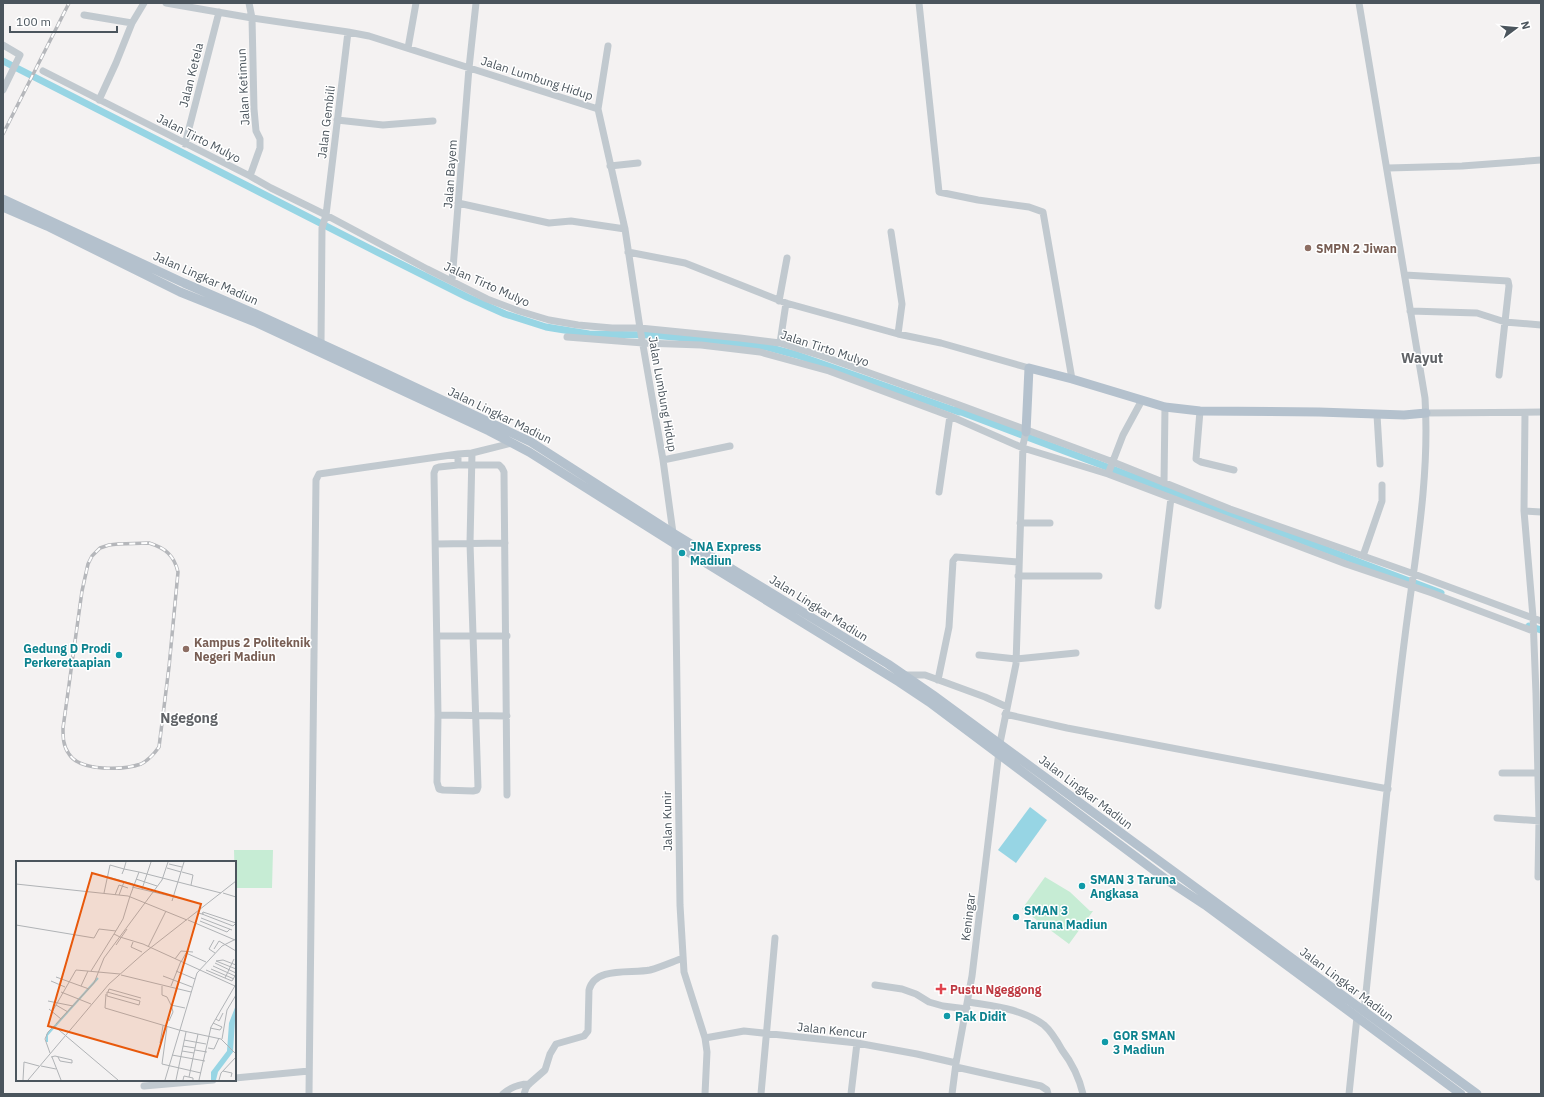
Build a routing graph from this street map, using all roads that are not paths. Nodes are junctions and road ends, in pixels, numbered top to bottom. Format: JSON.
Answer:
{"nodes":[{"id":1,"x":144,"y":3,"type":"edge"},
{"id":2,"x":166,"y":3,"type":"edge"},
{"id":3,"x":249,"y":3,"type":"edge"},
{"id":4,"x":416,"y":3,"type":"edge"},
{"id":5,"x":476,"y":3,"type":"edge"},
{"id":6,"x":919,"y":3,"type":"edge"},
{"id":7,"x":1359,"y":3,"type":"edge"},
{"id":8,"x":219,"y":12,"type":"junction"},
{"id":9,"x":84,"y":15,"type":"dead end"},
{"id":10,"x":252,"y":18,"type":"junction"},
{"id":11,"x":132,"y":23,"type":"junction"},
{"id":12,"x":348,"y":32,"type":"junction"},
{"id":13,"x":3,"y":45,"type":"edge"},
{"id":14,"x":608,"y":46,"type":"dead end"},
{"id":15,"x":408,"y":48,"type":"junction"},
{"id":16,"x":469,"y":68,"type":"junction"},
{"id":17,"x":43,"y":71,"type":"dead end"},
{"id":18,"x":3,"y":90,"type":"edge"},
{"id":19,"x":99,"y":100,"type":"junction"},
{"id":20,"x":598,"y":109,"type":"junction"},
{"id":21,"x":337,"y":120,"type":"junction"},
{"id":22,"x":433,"y":121,"type":"dead end"},
{"id":23,"x":185,"y":144,"type":"junction"},
{"id":24,"x":1541,"y":160,"type":"edge"},
{"id":25,"x":638,"y":163,"type":"dead end"},
{"id":26,"x":610,"y":166,"type":"junction"},
{"id":27,"x":1388,"y":168,"type":"junction"},
{"id":28,"x":250,"y":176,"type":"junction"},
{"id":29,"x":3,"y":199,"type":"edge"},
{"id":30,"x":458,"y":203,"type":"junction"},
{"id":31,"x":3,"y":207,"type":"edge"},
{"id":32,"x":326,"y":216,"type":"junction"},
{"id":33,"x":625,"y":229,"type":"junction"},
{"id":34,"x":890,"y":232,"type":"dead end"},
{"id":35,"x":628,"y":252,"type":"junction"},
{"id":36,"x":787,"y":258,"type":"dead end"},
{"id":37,"x":1405,"y":275,"type":"junction"},
{"id":38,"x":452,"y":281,"type":"junction"},
{"id":39,"x":783,"y":302,"type":"junction"},
{"id":40,"x":1410,"y":311,"type":"junction"},
{"id":41,"x":1505,"y":322,"type":"junction"},
{"id":42,"x":1541,"y":325,"type":"edge"},
{"id":43,"x":640,"y":329,"type":"junction"},
{"id":44,"x":898,"y":334,"type":"junction"},
{"id":45,"x":568,"y":337,"type":"dead end"},
{"id":46,"x":643,"y":342,"type":"junction"},
{"id":47,"x":780,"y":343,"type":"junction"},
{"id":48,"x":321,"y":344,"type":"junction"},
{"id":49,"x":1029,"y":368,"type":"junction"},
{"id":50,"x":1499,"y":375,"type":"dead end"},
{"id":51,"x":1072,"y":379,"type":"junction"},
{"id":52,"x":1142,"y":400,"type":"junction"},
{"id":53,"x":1165,"y":407,"type":"junction"},
{"id":54,"x":1200,"y":411,"type":"junction"},
{"id":55,"x":1541,"y":412,"type":"edge"},
{"id":56,"x":1426,"y":413,"type":"junction"},
{"id":57,"x":1525,"y":413,"type":"junction"},
{"id":58,"x":1377,"y":415,"type":"junction"},
{"id":59,"x":950,"y":416,"type":"junction"},
{"id":60,"x":1026,"y":431,"type":"junction"},
{"id":61,"x":512,"y":443,"type":"junction"},
{"id":62,"x":730,"y":446,"type":"dead end"},
{"id":63,"x":1023,"y":446,"type":"junction"},
{"id":64,"x":472,"y":453,"type":"junction"},
{"id":65,"x":458,"y":454,"type":"junction"},
{"id":66,"x":663,"y":460,"type":"junction"},
{"id":67,"x":1380,"y":464,"type":"dead end"},
{"id":68,"x":472,"y":465,"type":"junction"},
{"id":69,"x":458,"y":466,"type":"junction"},
{"id":70,"x":1110,"y":468,"type":"junction"},
{"id":71,"x":1234,"y":470,"type":"dead end"},
{"id":72,"x":1164,"y":483,"type":"junction"},
{"id":73,"x":1382,"y":485,"type":"dead end"},
{"id":74,"x":939,"y":492,"type":"dead end"},
{"id":75,"x":1171,"y":498,"type":"junction"},
{"id":76,"x":1524,"y":511,"type":"junction"},
{"id":77,"x":1541,"y":512,"type":"edge"},
{"id":78,"x":1020,"y":523,"type":"junction"},
{"id":79,"x":1050,"y":523,"type":"dead end"},
{"id":80,"x":673,"y":533,"type":"junction"},
{"id":81,"x":470,"y":543,"type":"junction"},
{"id":82,"x":505,"y":543,"type":"junction"},
{"id":83,"x":436,"y":544,"type":"junction"},
{"id":84,"x":675,"y":544,"type":"junction"},
{"id":85,"x":1363,"y":556,"type":"junction"},
{"id":86,"x":1018,"y":562,"type":"junction"},
{"id":87,"x":1414,"y":574,"type":"junction"},
{"id":88,"x":1018,"y":576,"type":"junction"},
{"id":89,"x":1099,"y":576,"type":"dead end"},
{"id":90,"x":1412,"y":586,"type":"junction"},
{"id":91,"x":1158,"y":606,"type":"dead end"},
{"id":92,"x":1533,"y":618,"type":"junction"},
{"id":93,"x":1541,"y":621,"type":"edge"},
{"id":94,"x":1533,"y":630,"type":"junction"},
{"id":95,"x":437,"y":636,"type":"junction"},
{"id":96,"x":474,"y":636,"type":"junction"},
{"id":97,"x":506,"y":636,"type":"junction"},
{"id":98,"x":1076,"y":653,"type":"dead end"},
{"id":99,"x":979,"y":655,"type":"dead end"},
{"id":100,"x":1016,"y":660,"type":"junction"},
{"id":101,"x":902,"y":678,"type":"junction"},
{"id":102,"x":938,"y":680,"type":"junction"},
{"id":103,"x":1006,"y":710,"type":"junction"},
{"id":104,"x":438,"y":715,"type":"junction"},
{"id":105,"x":476,"y":715,"type":"junction"},
{"id":106,"x":507,"y":716,"type":"junction"},
{"id":107,"x":1539,"y":728,"type":"edge"},
{"id":108,"x":1000,"y":743,"type":"junction"},
{"id":109,"x":999,"y":754,"type":"junction"},
{"id":110,"x":1539,"y":772,"type":"junction"},
{"id":111,"x":1502,"y":773,"type":"dead end"},
{"id":112,"x":1388,"y":789,"type":"junction"},
{"id":113,"x":507,"y":795,"type":"dead end"},
{"id":114,"x":1497,"y":818,"type":"dead end"},
{"id":115,"x":1540,"y":820,"type":"edge"},
{"id":116,"x":1119,"y":831,"type":"junction"},
{"id":117,"x":1112,"y":839,"type":"junction"},
{"id":118,"x":1538,"y":877,"type":"dead end"},
{"id":119,"x":775,"y":938,"type":"dead end"},
{"id":120,"x":683,"y":958,"type":"junction"},
{"id":121,"x":875,"y":985,"type":"dead end"},
{"id":122,"x":967,"y":1005,"type":"junction"},
{"id":123,"x":1361,"y":1015,"type":"junction"},
{"id":124,"x":766,"y":1034,"type":"junction"},
{"id":125,"x":705,"y":1038,"type":"junction"},
{"id":126,"x":858,"y":1043,"type":"junction"},
{"id":127,"x":956,"y":1065,"type":"junction"},
{"id":128,"x":309,"y":1071,"type":"junction"},
{"id":129,"x":236,"y":1078,"type":"edge"},
{"id":130,"x":202,"y":1081,"type":"edge"},
{"id":131,"x":529,"y":1084,"type":"junction"},
{"id":132,"x":144,"y":1086,"type":"dead end"},
{"id":133,"x":1458,"y":1093,"type":"edge"},
{"id":134,"x":309,"y":1094,"type":"edge"},
{"id":135,"x":503,"y":1094,"type":"edge"},
{"id":136,"x":524,"y":1094,"type":"edge"},
{"id":137,"x":705,"y":1094,"type":"edge"},
{"id":138,"x":761,"y":1094,"type":"edge"},
{"id":139,"x":851,"y":1094,"type":"edge"},
{"id":140,"x":952,"y":1094,"type":"edge"},
{"id":141,"x":1048,"y":1094,"type":"edge"},
{"id":142,"x":1083,"y":1094,"type":"edge"},
{"id":143,"x":1349,"y":1094,"type":"edge"},
{"id":144,"x":1477,"y":1094,"type":"edge"}],
"edges":[{"from":1,"to":11,"type":"street"},
{"from":2,"to":8,"type":"street","name":"Jalan Lumbung Hidup"},
{"from":3,"to":10,"type":"street","name":"Jalan Ketimun"},
{"from":4,"to":15,"type":"street"},
{"from":5,"to":16,"type":"street","name":"Jalan Bayem"},
{"from":6,"to":51,"type":"street"},
{"from":7,"to":27,"type":"street"},
{"from":8,"to":10,"type":"street","name":"Jalan Lumbung Hidup"},
{"from":8,"to":23,"type":"street","name":"Jalan Ketela"},
{"from":9,"to":11,"type":"street"},
{"from":10,"to":12,"type":"street","name":"Jalan Lumbung Hidup"},
{"from":10,"to":28,"type":"street","name":"Jalan Ketimun"},
{"from":11,"to":19,"type":"street"},
{"from":12,"to":15,"type":"street","name":"Jalan Lumbung Hidup"},
{"from":12,"to":21,"type":"street","name":"Jalan Gembili"},
{"from":13,"to":18,"type":"street"},
{"from":14,"to":20,"type":"street"},
{"from":15,"to":16,"type":"street","name":"Jalan Lumbung Hidup"},
{"from":16,"to":20,"type":"street","name":"Jalan Lumbung Hidup"},
{"from":16,"to":30,"type":"street","name":"Jalan Bayem"},
{"from":17,"to":19,"type":"street","name":"Jalan Tirto Mulyo"},
{"from":19,"to":23,"type":"street","name":"Jalan Tirto Mulyo"},
{"from":20,"to":26,"type":"street","name":"Jalan Lumbung Hidup"},
{"from":21,"to":22,"type":"street"},
{"from":21,"to":32,"type":"street","name":"Jalan Gembili"},
{"from":23,"to":28,"type":"street","name":"Jalan Tirto Mulyo"},
{"from":24,"to":27,"type":"street"},
{"from":25,"to":26,"type":"street"},
{"from":26,"to":33,"type":"street","name":"Jalan Lumbung Hidup"},
{"from":27,"to":37,"type":"street"},
{"from":28,"to":32,"type":"street","name":"Jalan Tirto Mulyo"},
{"from":29,"to":48,"type":"main road","name":"Jalan Lingkar Madiun"},
{"from":30,"to":33,"type":"street"},
{"from":30,"to":38,"type":"street","name":"Jalan Bayem"},
{"from":31,"to":61,"type":"main road","name":"Jalan Lingkar Madiun"},
{"from":32,"to":38,"type":"street","name":"Jalan Tirto Mulyo"},
{"from":32,"to":48,"type":"street","name":"Jalan Gembili"},
{"from":33,"to":35,"type":"street","name":"Jalan Lumbung Hidup"},
{"from":34,"to":44,"type":"street"},
{"from":35,"to":39,"type":"street"},
{"from":35,"to":43,"type":"street","name":"Jalan Lumbung Hidup"},
{"from":36,"to":39,"type":"street"},
{"from":37,"to":40,"type":"street"},
{"from":37,"to":41,"type":"street"},
{"from":38,"to":43,"type":"street","name":"Jalan Tirto Mulyo"},
{"from":39,"to":44,"type":"street"},
{"from":39,"to":47,"type":"street"},
{"from":40,"to":41,"type":"street"},
{"from":40,"to":56,"type":"street"},
{"from":41,"to":42,"type":"street"},
{"from":41,"to":50,"type":"street"},
{"from":43,"to":46,"type":"street","name":"Jalan Lumbung Hidup"},
{"from":43,"to":47,"type":"street","name":"Jalan Tirto Mulyo"},
{"from":44,"to":49,"type":"street"},
{"from":45,"to":46,"type":"street"},
{"from":46,"to":59,"type":"street"},
{"from":46,"to":66,"type":"street","name":"Jalan Lumbung Hidup"},
{"from":47,"to":60,"type":"street","name":"Jalan Tirto Mulyo"},
{"from":48,"to":80,"type":"main road","name":"Jalan Lingkar Madiun"},
{"from":49,"to":51,"type":"main road"},
{"from":49,"to":60,"type":"main road"},
{"from":51,"to":52,"type":"main road"},
{"from":52,"to":53,"type":"main road"},
{"from":52,"to":70,"type":"street"},
{"from":53,"to":54,"type":"main road"},
{"from":53,"to":72,"type":"street"},
{"from":54,"to":58,"type":"main road"},
{"from":54,"to":71,"type":"street"},
{"from":55,"to":57,"type":"street"},
{"from":56,"to":57,"type":"street"},
{"from":56,"to":58,"type":"main road"},
{"from":56,"to":87,"type":"street"},
{"from":57,"to":76,"type":"street"},
{"from":58,"to":67,"type":"street"},
{"from":59,"to":63,"type":"street"},
{"from":59,"to":74,"type":"street"},
{"from":60,"to":63,"type":"street","name":"Keningar"},
{"from":60,"to":70,"type":"street","name":"Jalan Tirto Mulyo"},
{"from":61,"to":64,"type":"street"},
{"from":61,"to":84,"type":"main road","name":"Jalan Lingkar Madiun"},
{"from":62,"to":66,"type":"street"},
{"from":63,"to":70,"type":"street"},
{"from":63,"to":78,"type":"street","name":"Keningar"},
{"from":64,"to":65,"type":"street"},
{"from":64,"to":68,"type":"street"},
{"from":65,"to":69,"type":"street"},
{"from":65,"to":128,"type":"street"},
{"from":66,"to":80,"type":"street","name":"Jalan Lumbung Hidup"},
{"from":68,"to":69,"type":"street"},
{"from":68,"to":81,"type":"street"},
{"from":68,"to":82,"type":"street"},
{"from":69,"to":83,"type":"street"},
{"from":70,"to":72,"type":"street"},
{"from":70,"to":75,"type":"street"},
{"from":72,"to":85,"type":"street"},
{"from":73,"to":85,"type":"street"},
{"from":75,"to":90,"type":"street"},
{"from":75,"to":91,"type":"street"},
{"from":76,"to":77,"type":"street"},
{"from":76,"to":92,"type":"street"},
{"from":78,"to":79,"type":"street"},
{"from":78,"to":86,"type":"street","name":"Keningar"},
{"from":80,"to":101,"type":"main road","name":"Jalan Lingkar Madiun"},
{"from":81,"to":82,"type":"street"},
{"from":81,"to":83,"type":"street"},
{"from":81,"to":96,"type":"street"},
{"from":82,"to":97,"type":"street"},
{"from":83,"to":95,"type":"street"},
{"from":84,"to":101,"type":"main road","name":"Jalan Lingkar Madiun"},
{"from":84,"to":120,"type":"street","name":"Jalan Kunir"},
{"from":85,"to":87,"type":"street"},
{"from":86,"to":88,"type":"street","name":"Keningar"},
{"from":86,"to":102,"type":"street"},
{"from":87,"to":90,"type":"street"},
{"from":87,"to":92,"type":"street"},
{"from":88,"to":89,"type":"street"},
{"from":88,"to":100,"type":"street","name":"Keningar"},
{"from":90,"to":94,"type":"street"},
{"from":90,"to":112,"type":"street"},
{"from":92,"to":93,"type":"street"},
{"from":92,"to":94,"type":"street"},
{"from":94,"to":107,"type":"street"},
{"from":95,"to":96,"type":"street"},
{"from":95,"to":104,"type":"street"},
{"from":96,"to":97,"type":"street"},
{"from":96,"to":105,"type":"street"},
{"from":97,"to":106,"type":"street"},
{"from":98,"to":100,"type":"street"},
{"from":99,"to":100,"type":"street"},
{"from":100,"to":103,"type":"street","name":"Keningar"},
{"from":101,"to":102,"type":"street"},
{"from":101,"to":108,"type":"main road","name":"Jalan Lingkar Madiun"},
{"from":101,"to":109,"type":"main road","name":"Jalan Lingkar Madiun"},
{"from":102,"to":103,"type":"street"},
{"from":103,"to":108,"type":"street","name":"Keningar"},
{"from":103,"to":112,"type":"street"},
{"from":104,"to":105,"type":"street"},
{"from":104,"to":105,"type":"street"},
{"from":105,"to":106,"type":"street"},
{"from":106,"to":113,"type":"street"},
{"from":107,"to":110,"type":"street"},
{"from":108,"to":109,"type":"street","name":"Keningar"},
{"from":108,"to":116,"type":"main road","name":"Jalan Lingkar Madiun"},
{"from":109,"to":117,"type":"main road","name":"Jalan Lingkar Madiun"},
{"from":109,"to":122,"type":"street","name":"Keningar"},
{"from":110,"to":111,"type":"street"},
{"from":110,"to":115,"type":"street"},
{"from":112,"to":123,"type":"street"},
{"from":114,"to":115,"type":"street"},
{"from":115,"to":118,"type":"street"},
{"from":116,"to":117,"type":"main road"},
{"from":116,"to":123,"type":"main road","name":"Jalan Lingkar Madiun"},
{"from":117,"to":123,"type":"main road","name":"Jalan Lingkar Madiun"},
{"from":119,"to":124,"type":"street"},
{"from":120,"to":125,"type":"street","name":"Jalan Kunir"},
{"from":120,"to":131,"type":"street"},
{"from":121,"to":122,"type":"street"},
{"from":122,"to":127,"type":"street","name":"Keningar"},
{"from":122,"to":142,"type":"street"},
{"from":123,"to":133,"type":"main road","name":"Jalan Lingkar Madiun"},
{"from":123,"to":143,"type":"street"},
{"from":123,"to":144,"type":"main road","name":"Jalan Lingkar Madiun"},
{"from":124,"to":125,"type":"street","name":"Jalan Kencur"},
{"from":124,"to":126,"type":"street","name":"Jalan Kencur"},
{"from":124,"to":138,"type":"street"},
{"from":125,"to":137,"type":"street","name":"Jalan Kunir"},
{"from":126,"to":127,"type":"street","name":"Jalan Kencur"},
{"from":126,"to":139,"type":"street"},
{"from":127,"to":140,"type":"street","name":"Keningar"},
{"from":127,"to":141,"type":"street","name":"Jalan Kencur"},
{"from":128,"to":129,"type":"street"},
{"from":128,"to":134,"type":"street"},
{"from":130,"to":132,"type":"street"},
{"from":131,"to":135,"type":"street"},
{"from":131,"to":136,"type":"street"}]}
